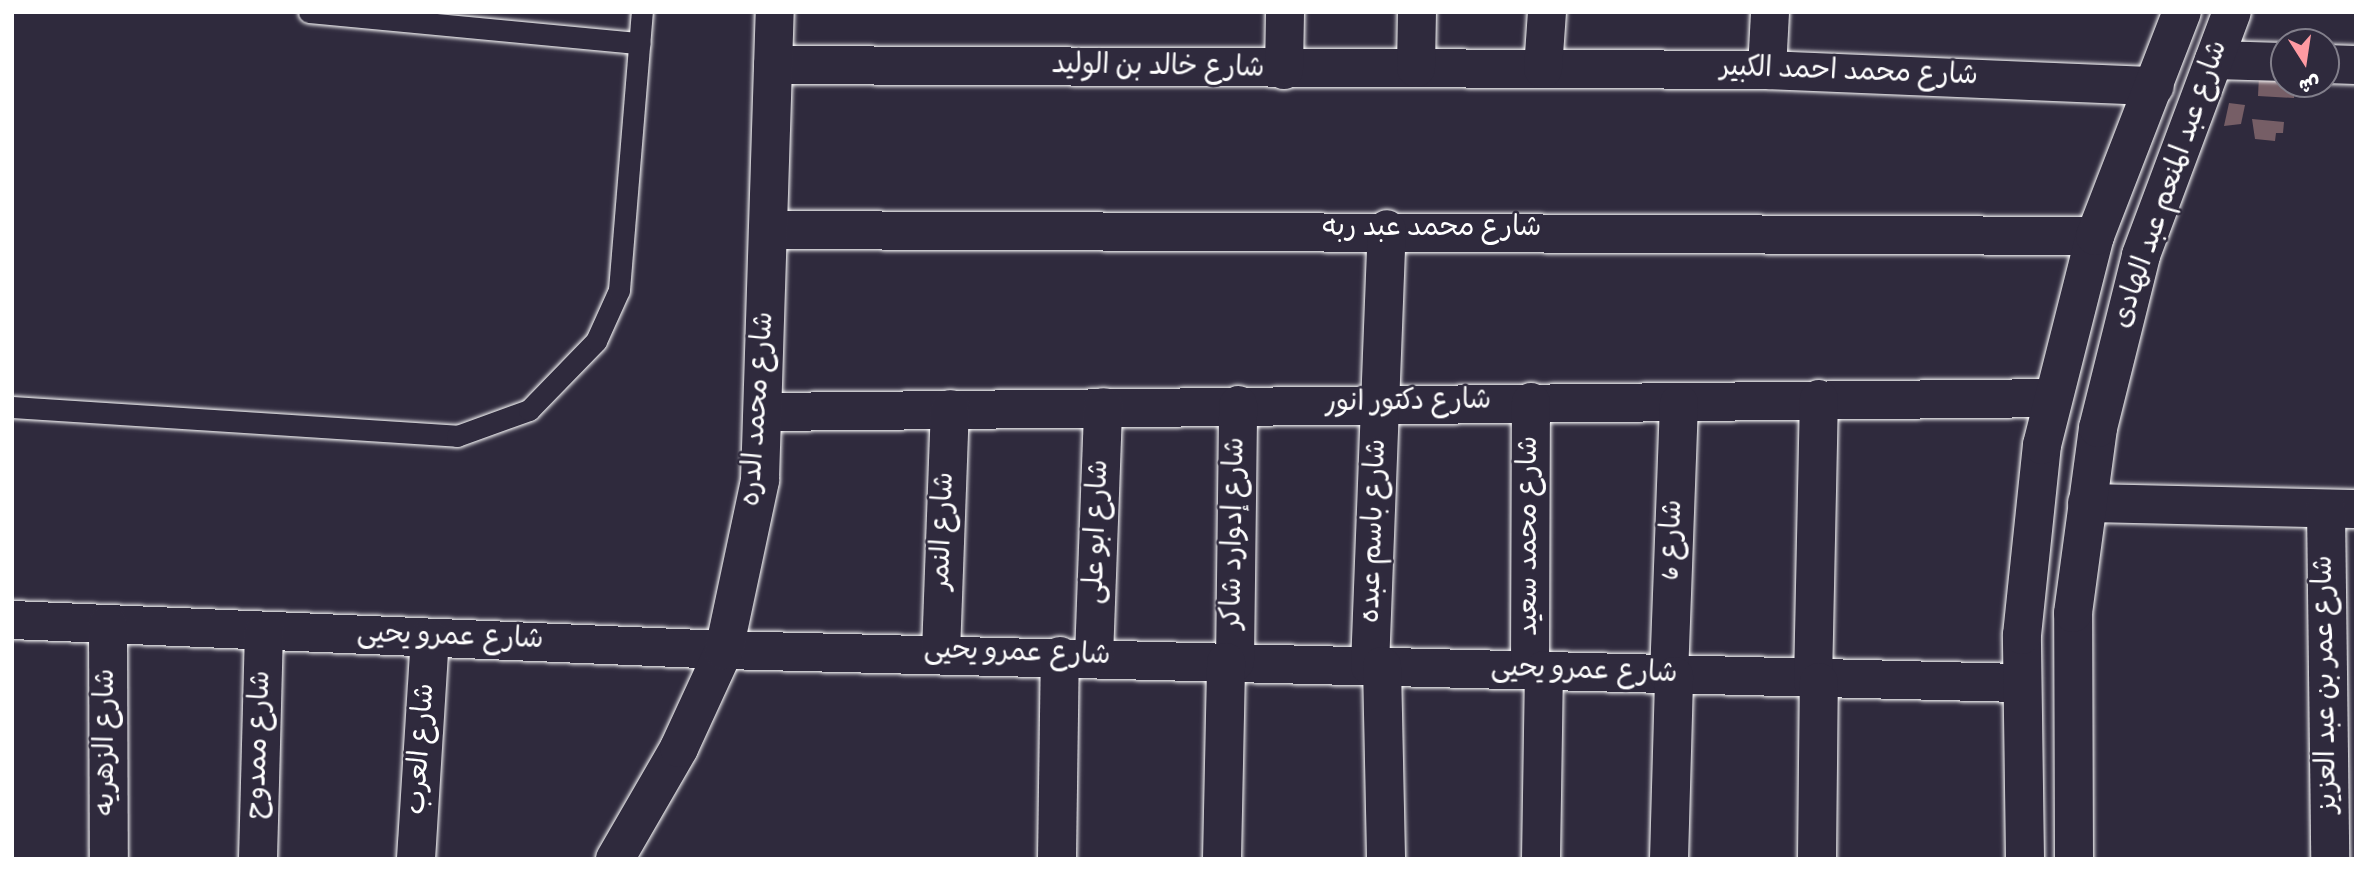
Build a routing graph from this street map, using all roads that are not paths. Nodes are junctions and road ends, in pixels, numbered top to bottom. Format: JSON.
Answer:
{"nodes":[{"id":1,"x":309,"y":12,"type":"edge"},
{"id":2,"x":642,"y":12,"type":"edge"},
{"id":3,"x":775,"y":12,"type":"edge"},
{"id":4,"x":1285,"y":12,"type":"edge"},
{"id":5,"x":1417,"y":12,"type":"edge"},
{"id":6,"x":1547,"y":12,"type":"edge"},
{"id":7,"x":1770,"y":12,"type":"edge"},
{"id":8,"x":2182,"y":12,"type":"edge"},
{"id":9,"x":2232,"y":12,"type":"edge"},
{"id":10,"x":640,"y":43,"type":"junction"},
{"id":11,"x":2214,"y":60,"type":"junction"},
{"id":12,"x":2270,"y":62,"type":"edge"},
{"id":13,"x":774,"y":65,"type":"junction"},
{"id":14,"x":1416,"y":68,"type":"junction"},
{"id":15,"x":1543,"y":69,"type":"junction"},
{"id":16,"x":1284,"y":70,"type":"junction"},
{"id":17,"x":1766,"y":70,"type":"junction"},
{"id":18,"x":2155,"y":86,"type":"junction"},
{"id":19,"x":1387,"y":229,"type":"junction"},
{"id":20,"x":769,"y":230,"type":"junction"},
{"id":21,"x":2095,"y":236,"type":"junction"},
{"id":22,"x":2051,"y":398,"type":"junction"},
{"id":23,"x":1819,"y":400,"type":"junction"},
{"id":24,"x":1531,"y":402,"type":"junction"},
{"id":25,"x":1679,"y":403,"type":"junction"},
{"id":26,"x":1381,"y":404,"type":"junction"},
{"id":27,"x":1238,"y":405,"type":"junction"},
{"id":28,"x":12,"y":407,"type":"edge"},
{"id":29,"x":1103,"y":407,"type":"junction"},
{"id":30,"x":950,"y":409,"type":"junction"},
{"id":31,"x":765,"y":412,"type":"junction"},
{"id":32,"x":2087,"y":503,"type":"junction"},
{"id":33,"x":2341,"y":509,"type":"edge"},
{"id":34,"x":12,"y":621,"type":"edge"},
{"id":35,"x":107,"y":624,"type":"junction"},
{"id":36,"x":264,"y":631,"type":"junction"},
{"id":37,"x":430,"y":638,"type":"junction"},
{"id":38,"x":724,"y":650,"type":"junction"},
{"id":39,"x":941,"y":652,"type":"junction"},
{"id":40,"x":1077,"y":656,"type":"junction"},
{"id":41,"x":1230,"y":662,"type":"junction"},
{"id":42,"x":1376,"y":666,"type":"junction"},
{"id":43,"x":1537,"y":670,"type":"junction"},
{"id":44,"x":1671,"y":676,"type":"junction"},
{"id":45,"x":1816,"y":682,"type":"junction"},
{"id":46,"x":2022,"y":683,"type":"junction"},
{"id":47,"x":109,"y":859,"type":"edge"},
{"id":48,"x":258,"y":859,"type":"edge"},
{"id":49,"x":415,"y":859,"type":"edge"},
{"id":50,"x":615,"y":859,"type":"edge"},
{"id":51,"x":1057,"y":859,"type":"edge"},
{"id":52,"x":1223,"y":859,"type":"edge"},
{"id":53,"x":1386,"y":859,"type":"edge"},
{"id":54,"x":1541,"y":859,"type":"edge"},
{"id":55,"x":1669,"y":859,"type":"edge"},
{"id":56,"x":1817,"y":859,"type":"edge"},
{"id":57,"x":2025,"y":859,"type":"edge"},
{"id":58,"x":2074,"y":859,"type":"edge"},
{"id":59,"x":2330,"y":859,"type":"edge"}],
"edges":[{"from":1,"to":10,"type":"lane"},
{"from":2,"to":10,"type":"lane"},
{"from":3,"to":13,"type":"street","name":"شارع محمد الدره"},
{"from":4,"to":16,"type":"street"},
{"from":5,"to":14,"type":"street"},
{"from":6,"to":15,"type":"street"},
{"from":7,"to":17,"type":"street"},
{"from":8,"to":18,"type":"street","name":"شارع عبد المنعم عبد الهادى"},
{"from":9,"to":11,"type":"street","name":"شارع عبد المنعم عبد الهادى"},
{"from":10,"to":28,"type":"lane"},
{"from":11,"to":12,"type":"street"},
{"from":11,"to":32,"type":"street","name":"شارع عبد المنعم عبد الهادى"},
{"from":13,"to":16,"type":"street","name":"شارع خالد بن الوليد"},
{"from":13,"to":20,"type":"street","name":"شارع محمد الدره"},
{"from":14,"to":15,"type":"street","name":"شارع خالد بن الوليد"},
{"from":14,"to":16,"type":"street","name":"شارع خالد بن الوليد"},
{"from":15,"to":17,"type":"street","name":"شارع محمد احمد الكبير"},
{"from":17,"to":18,"type":"street","name":"شارع محمد احمد الكبير"},
{"from":18,"to":21,"type":"street","name":"شارع عبد المنعم عبد الهادى"},
{"from":19,"to":20,"type":"street","name":"شارع محمد عبد ربه"},
{"from":19,"to":21,"type":"street","name":"شارع محمد عبد ربه"},
{"from":19,"to":26,"type":"street","name":"شارع باسم عبده"},
{"from":20,"to":31,"type":"street","name":"شارع محمد الدره"},
{"from":21,"to":22,"type":"street","name":"شارع عبد المنعم عبد الهادى"},
{"from":22,"to":23,"type":"street","name":"شارع دكتور انور"},
{"from":22,"to":46,"type":"street","name":"شارع عبد المنعم عبد الهادى"},
{"from":23,"to":25,"type":"street","name":"شارع دكتور انور"},
{"from":23,"to":45,"type":"street"},
{"from":24,"to":25,"type":"street","name":"شارع دكتور انور"},
{"from":24,"to":26,"type":"street","name":"شارع دكتور انور"},
{"from":24,"to":43,"type":"street","name":"شارع محمد سعيد"},
{"from":25,"to":44,"type":"street","name":"شارع 6"},
{"from":26,"to":27,"type":"street","name":"شارع دكتور انور"},
{"from":26,"to":42,"type":"street","name":"شارع باسم عبده"},
{"from":27,"to":29,"type":"street","name":"شارع دكتور انور"},
{"from":27,"to":41,"type":"street","name":"شارع إدوارد شاكر"},
{"from":29,"to":30,"type":"street","name":"شارع دكتور انور"},
{"from":29,"to":40,"type":"street","name":"شارع ابو على"},
{"from":30,"to":31,"type":"street","name":"شارع دكتور انور"},
{"from":30,"to":39,"type":"street","name":"شارع النمر"},
{"from":31,"to":38,"type":"street","name":"شارع محمد الدره"},
{"from":32,"to":33,"type":"street"},
{"from":32,"to":58,"type":"street","name":"شارع عبد المنعم عبد الهادى"},
{"from":33,"to":59,"type":"street","name":"شارع عمر بن عبد العزيز"},
{"from":34,"to":35,"type":"street","name":"شارع عمرو يحيى"},
{"from":35,"to":36,"type":"street","name":"شارع عمرو يحيى"},
{"from":35,"to":47,"type":"street","name":"شارع الزهريه"},
{"from":36,"to":37,"type":"street","name":"شارع عمرو يحيى"},
{"from":36,"to":48,"type":"street","name":"شارع ممدوح"},
{"from":37,"to":38,"type":"street","name":"شارع عمرو يحيى"},
{"from":37,"to":49,"type":"street","name":"شارع العرب"},
{"from":38,"to":39,"type":"street","name":"شارع عمرو يحيى"},
{"from":38,"to":50,"type":"street","name":"شارع محمد الدره"},
{"from":39,"to":40,"type":"street","name":"شارع عمرو يحيى"},
{"from":40,"to":41,"type":"street","name":"شارع عمرو يحيى"},
{"from":40,"to":51,"type":"street","name":"شارع ابو على"},
{"from":41,"to":42,"type":"street","name":"شارع عمرو يحيى"},
{"from":41,"to":52,"type":"street","name":"شارع إدوارد شاكر"},
{"from":42,"to":43,"type":"street","name":"شارع عمرو يحيى"},
{"from":42,"to":53,"type":"street","name":"شارع باسم عبده"},
{"from":43,"to":44,"type":"street","name":"شارع عمرو يحيى"},
{"from":43,"to":54,"type":"street","name":"شارع محمد سعيد"},
{"from":44,"to":45,"type":"street","name":"شارع عمرو يحيى"},
{"from":44,"to":55,"type":"street","name":"شارع 6"},
{"from":45,"to":46,"type":"street","name":"شارع عمرو يحيى"},
{"from":45,"to":56,"type":"street"},
{"from":46,"to":57,"type":"street","name":"شارع عبد المنعم عبد الهادى"}]}
